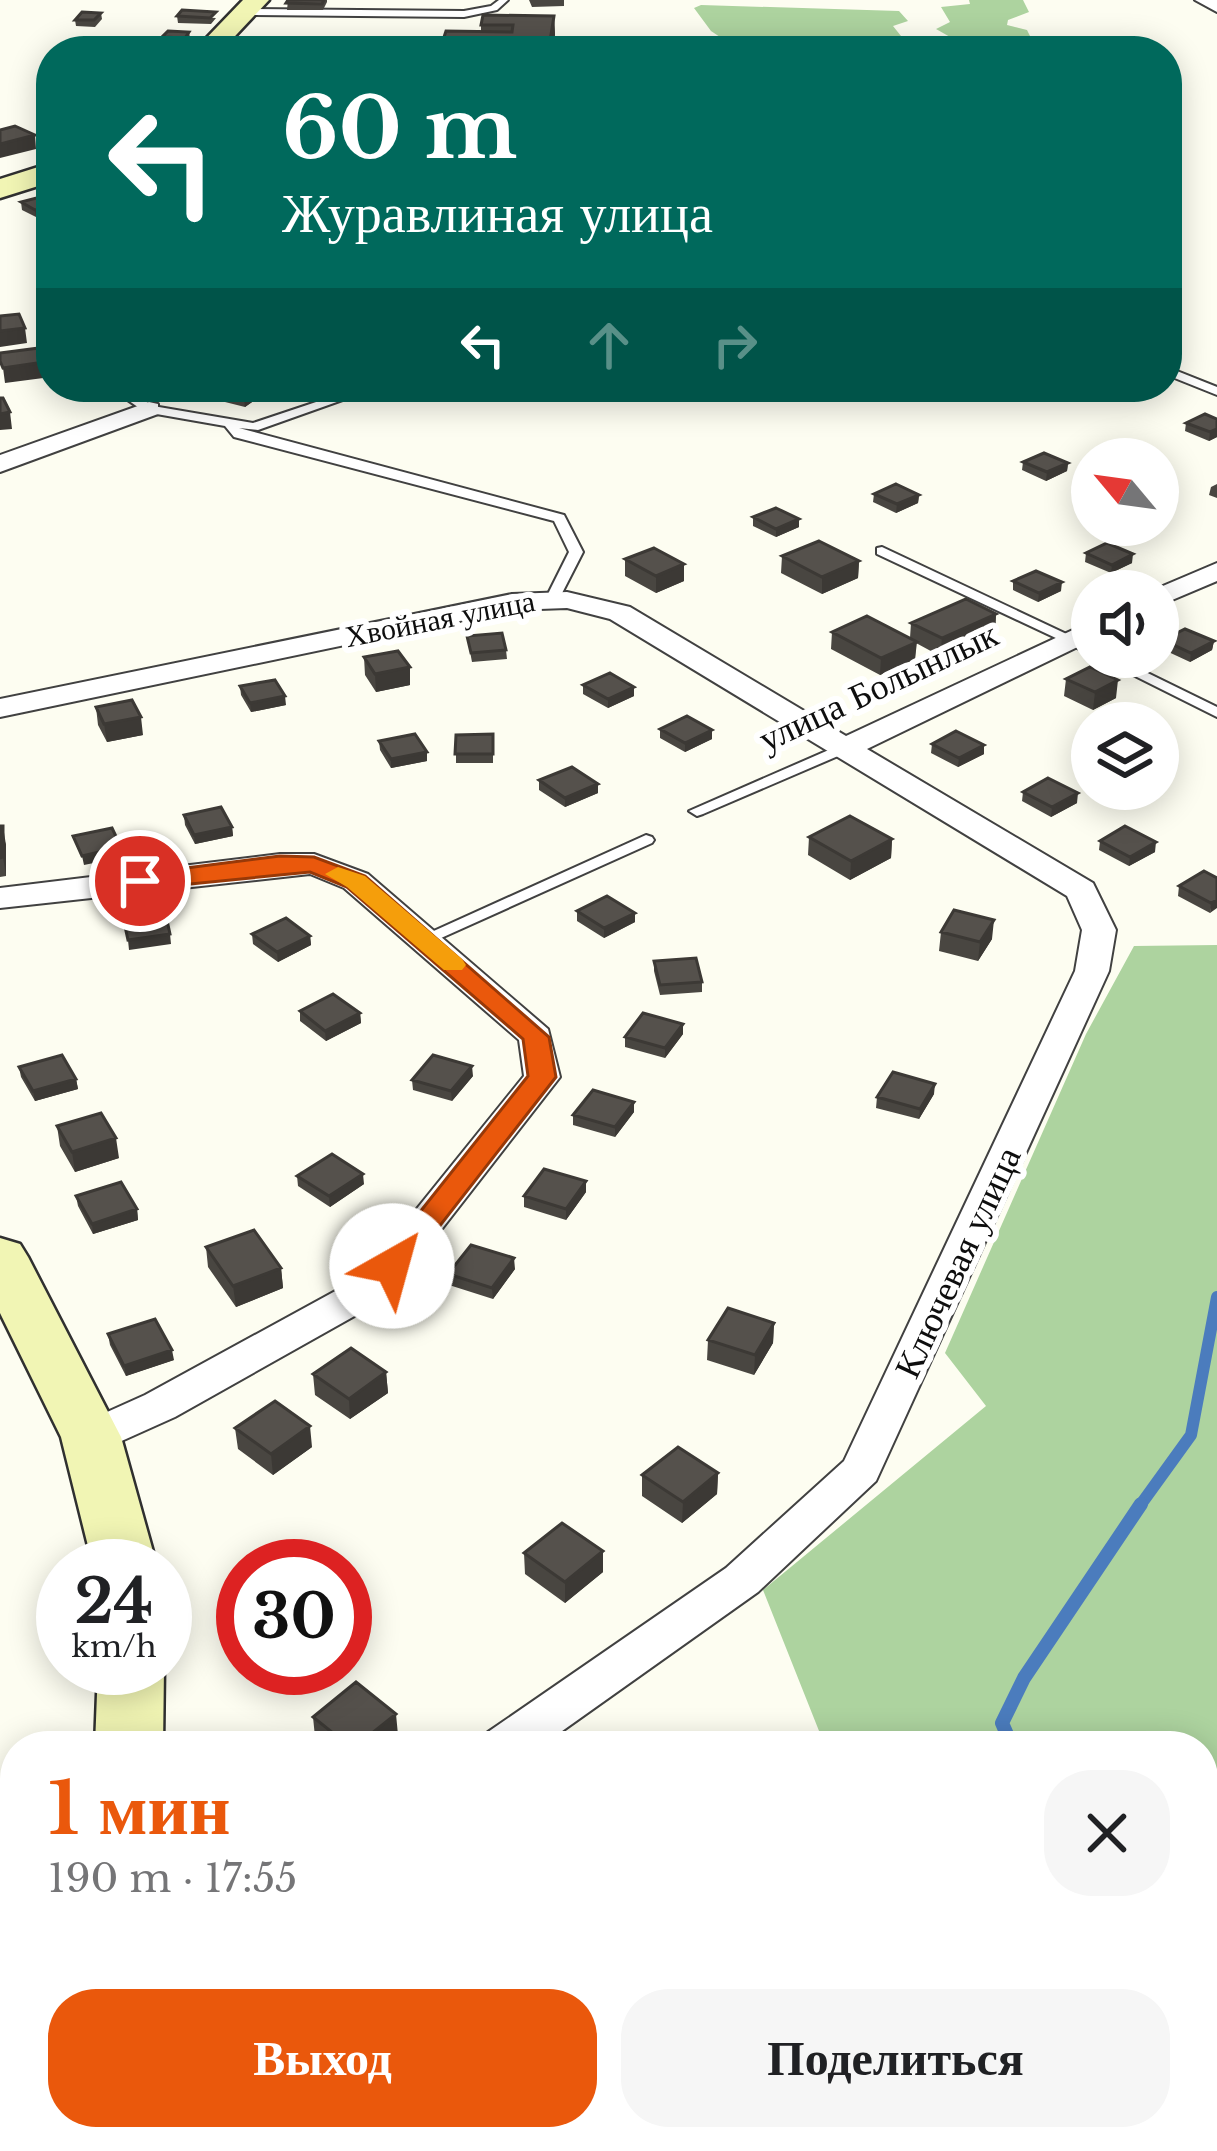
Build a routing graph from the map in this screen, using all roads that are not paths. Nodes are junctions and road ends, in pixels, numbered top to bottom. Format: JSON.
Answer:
{"nodes":[{"id":1,"x":504,"y":0,"type":"edge"},
{"id":2,"x":1204,"y":0,"type":"edge"},
{"id":3,"x":252,"y":6,"type":"edge"},
{"id":4,"x":1217,"y":7,"type":"edge"},
{"id":5,"x":222,"y":36,"type":"edge"},
{"id":6,"x":36,"y":177,"type":"edge"},
{"id":7,"x":0,"y":189,"type":"edge"},
{"id":8,"x":1182,"y":377,"type":"edge"},
{"id":9,"x":1217,"y":392,"type":"edge"},
{"id":10,"x":138,"y":402,"type":"edge"},
{"id":11,"x":321,"y":402,"type":"edge"},
{"id":12,"x":149,"y":409,"type":"junction"},
{"id":13,"x":230,"y":427,"type":"junction"},
{"id":14,"x":0,"y":464,"type":"edge"},
{"id":15,"x":882,"y":551,"type":"dead end"},
{"id":16,"x":1217,"y":571,"type":"edge"},
{"id":17,"x":1179,"y":588,"type":"edge"},
{"id":18,"x":554,"y":596,"type":"junction"},
{"id":19,"x":1071,"y":634,"type":"edge"},
{"id":20,"x":1071,"y":646,"type":"edge"},
{"id":21,"x":1146,"y":678,"type":"edge"},
{"id":22,"x":0,"y":708,"type":"edge"},
{"id":23,"x":1217,"y":713,"type":"edge"},
{"id":24,"x":848,"y":747,"type":"junction"},
{"id":25,"x":697,"y":812,"type":"dead end"},
{"id":26,"x":646,"y":839,"type":"dead end"},
{"id":27,"x":0,"y":898,"type":"edge"},
{"id":28,"x":424,"y":939,"type":"junction"},
{"id":29,"x":0,"y":1256,"type":"edge"},
{"id":30,"x":91,"y":1437,"type":"junction"},
{"id":31,"x":118,"y":1539,"type":"edge"},
{"id":32,"x":130,"y":1695,"type":"edge"},
{"id":33,"x":129,"y":1731,"type":"edge"},
{"id":34,"x":526,"y":1731,"type":"edge"}],
"edges":[{"from":1,"to":3,"type":"lane"},
{"from":2,"to":4,"type":"street"},
{"from":3,"to":5,"type":"street"},
{"from":6,"to":7,"type":"street"},
{"from":8,"to":9,"type":"lane"},
{"from":10,"to":12,"type":"lane"},
{"from":11,"to":13,"type":"lane"},
{"from":12,"to":13,"type":"lane"},
{"from":12,"to":14,"type":"street"},
{"from":13,"to":18,"type":"lane"},
{"from":15,"to":19,"type":"lane"},
{"from":16,"to":17,"type":"street"},
{"from":18,"to":22,"type":"street","name":"Хвойная улица"},
{"from":18,"to":24,"type":"street","name":"Хвойная улица"},
{"from":20,"to":24,"type":"street","name":"улица Болынлык"},
{"from":21,"to":23,"type":"lane"},
{"from":24,"to":25,"type":"lane","name":"улица Болынлык"},
{"from":24,"to":34,"type":"street","name":"Ключевая улица"},
{"from":26,"to":28,"type":"lane"},
{"from":27,"to":28,"type":"street"},
{"from":28,"to":30,"type":"street"},
{"from":29,"to":30,"type":"street"},
{"from":30,"to":31,"type":"street"},
{"from":32,"to":33,"type":"street"}]}
